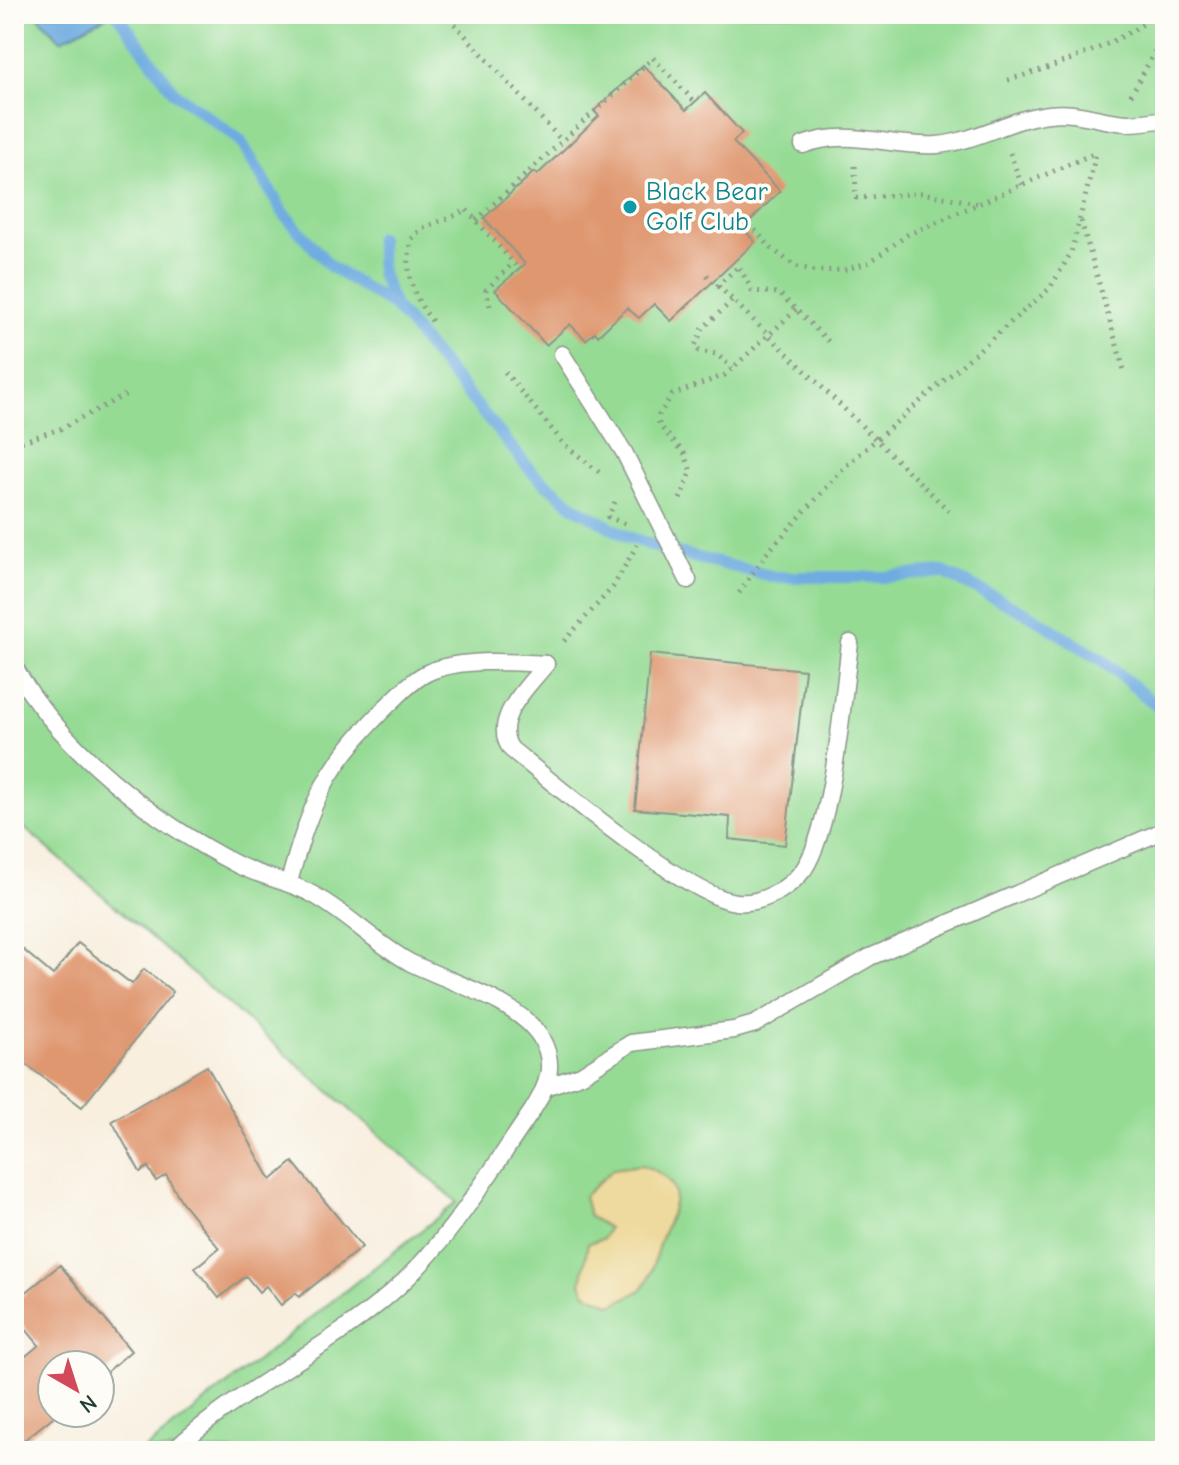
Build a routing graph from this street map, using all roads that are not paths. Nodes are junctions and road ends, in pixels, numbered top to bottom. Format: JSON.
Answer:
{"nodes":[{"id":1,"x":1165,"y":119,"type":"edge"},
{"id":2,"x":803,"y":145,"type":"dead end"},
{"id":3,"x":562,"y":354,"type":"dead end"},
{"id":4,"x":688,"y":580,"type":"dead end"},
{"id":5,"x":850,"y":643,"type":"dead end"},
{"id":6,"x":14,"y":666,"type":"edge"},
{"id":7,"x":1165,"y":830,"type":"edge"},
{"id":8,"x":289,"y":882,"type":"junction"},
{"id":9,"x":548,"y":1086,"type":"junction"},
{"id":10,"x":173,"y":1451,"type":"edge"}],
"edges":[{"from":1,"to":2,"type":"lane"},
{"from":3,"to":4,"type":"lane"},
{"from":5,"to":8,"type":"lane"},
{"from":6,"to":8,"type":"lane"},
{"from":7,"to":9,"type":"lane"},
{"from":8,"to":9,"type":"lane"},
{"from":9,"to":10,"type":"lane"}]}
